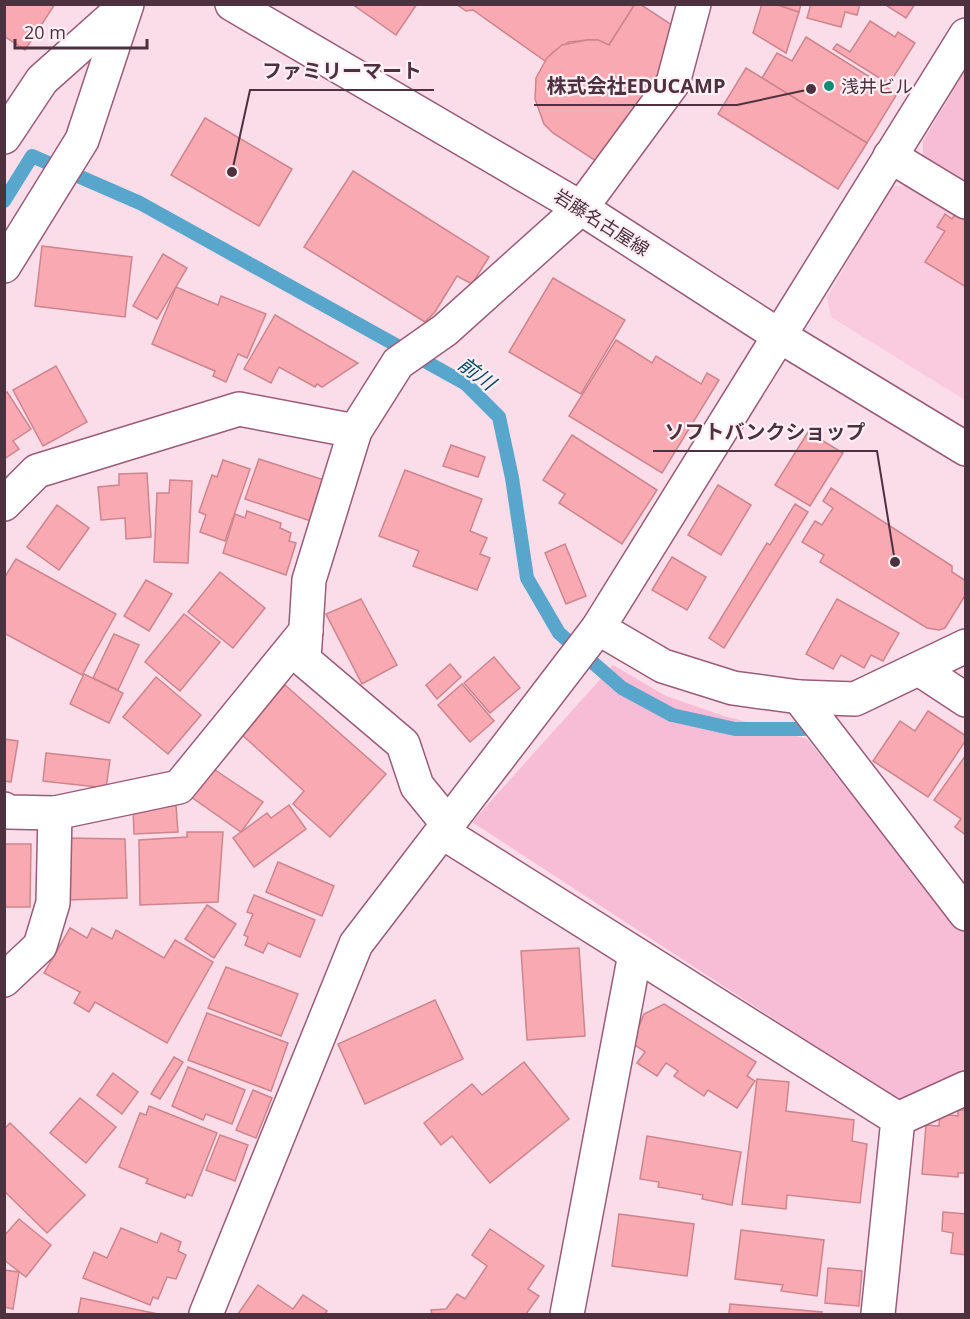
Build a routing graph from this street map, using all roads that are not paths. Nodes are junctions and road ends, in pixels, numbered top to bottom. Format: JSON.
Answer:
{"nodes":[{"id":1,"x":232,"y":4,"type":"edge"},
{"id":2,"x":693,"y":4,"type":"edge"},
{"id":3,"x":127,"y":5,"type":"edge"},
{"id":4,"x":966,"y":35,"type":"edge"},
{"id":5,"x":4,"y":137,"type":"edge"},
{"id":6,"x":890,"y":156,"type":"junction"},
{"id":7,"x":966,"y":202,"type":"edge"},
{"id":8,"x":582,"y":208,"type":"junction"},
{"id":9,"x":4,"y":266,"type":"edge"},
{"id":10,"x":778,"y":335,"type":"junction"},
{"id":11,"x":355,"y":431,"type":"junction"},
{"id":12,"x":966,"y":449,"type":"edge"},
{"id":13,"x":4,"y":504,"type":"edge"},
{"id":14,"x":306,"y":631,"type":"junction"},
{"id":15,"x":594,"y":632,"type":"junction"},
{"id":16,"x":966,"y":646,"type":"edge"},
{"id":17,"x":919,"y":669,"type":"junction"},
{"id":18,"x":799,"y":697,"type":"junction"},
{"id":19,"x":966,"y":700,"type":"edge"},
{"id":20,"x":4,"y":809,"type":"edge"},
{"id":21,"x":55,"y":813,"type":"junction"},
{"id":22,"x":445,"y":828,"type":"junction"},
{"id":23,"x":966,"y":914,"type":"edge"},
{"id":24,"x":636,"y":954,"type":"junction"},
{"id":25,"x":4,"y":980,"type":"edge"},
{"id":26,"x":966,"y":1088,"type":"edge"},
{"id":27,"x":898,"y":1119,"type":"junction"},
{"id":28,"x":206,"y":1314,"type":"edge"},
{"id":29,"x":567,"y":1314,"type":"edge"},
{"id":30,"x":878,"y":1314,"type":"edge"}],
"edges":[{"from":1,"to":8,"type":"street","name":"岩藤名古屋線"},
{"from":2,"to":8,"type":"street"},
{"from":3,"to":5,"type":"street"},
{"from":3,"to":9,"type":"street"},
{"from":4,"to":6,"type":"street"},
{"from":6,"to":7,"type":"street"},
{"from":6,"to":10,"type":"street"},
{"from":8,"to":10,"type":"street","name":"岩藤名古屋線"},
{"from":8,"to":11,"type":"street"},
{"from":10,"to":12,"type":"street","name":"岩藤名古屋線"},
{"from":10,"to":15,"type":"street"},
{"from":11,"to":13,"type":"street"},
{"from":11,"to":14,"type":"street"},
{"from":14,"to":21,"type":"street"},
{"from":14,"to":22,"type":"street"},
{"from":15,"to":18,"type":"street"},
{"from":15,"to":22,"type":"street"},
{"from":16,"to":17,"type":"street"},
{"from":17,"to":18,"type":"street"},
{"from":17,"to":19,"type":"street"},
{"from":18,"to":23,"type":"street"},
{"from":20,"to":21,"type":"street"},
{"from":21,"to":25,"type":"street"},
{"from":22,"to":24,"type":"street"},
{"from":22,"to":28,"type":"street"},
{"from":24,"to":27,"type":"street"},
{"from":24,"to":29,"type":"street"},
{"from":26,"to":27,"type":"street"},
{"from":27,"to":30,"type":"street"}]}
